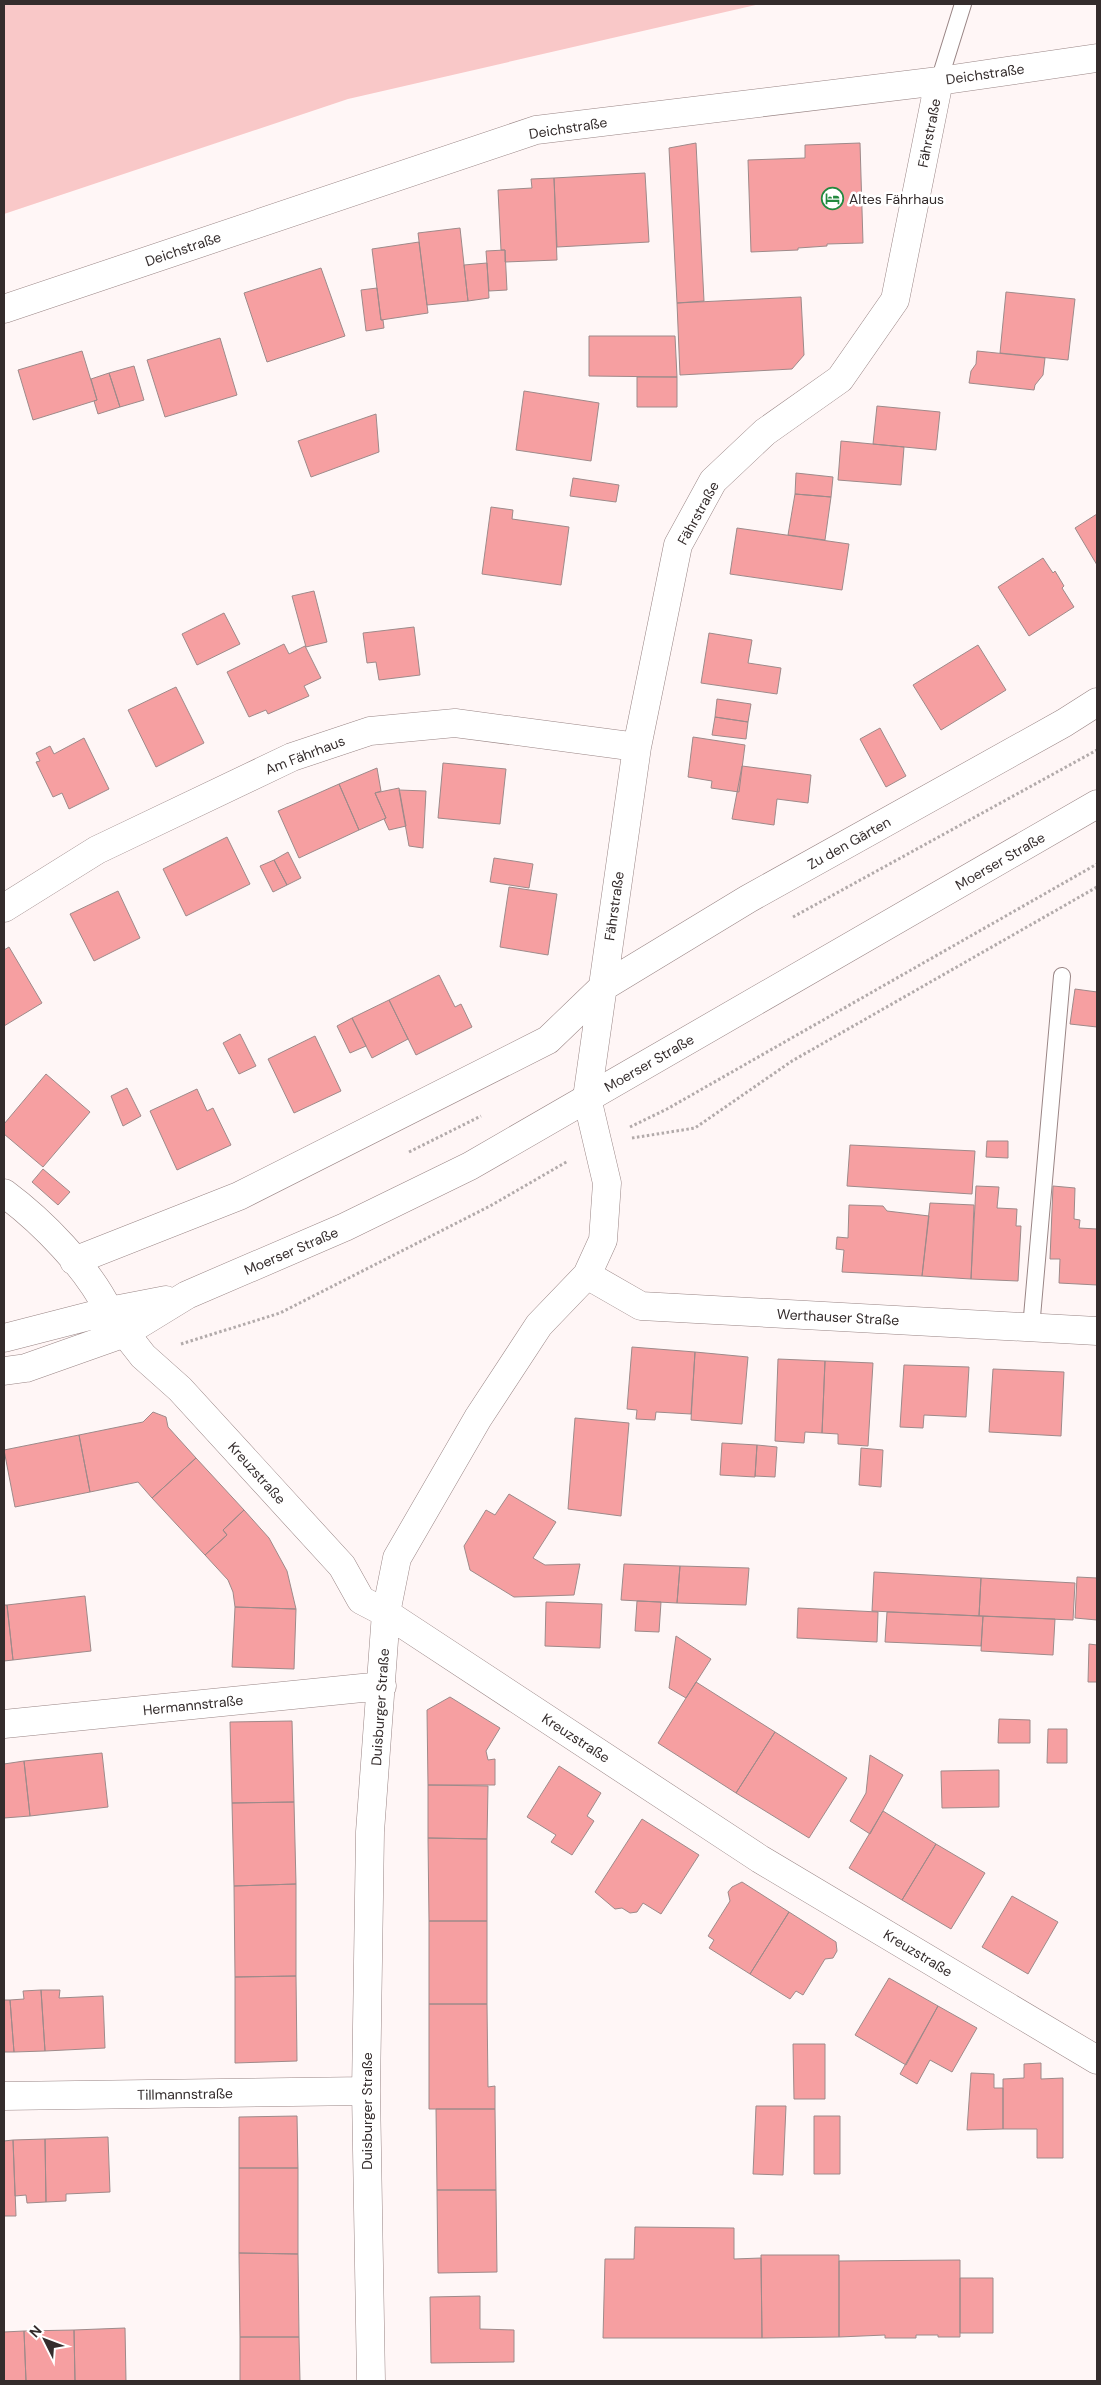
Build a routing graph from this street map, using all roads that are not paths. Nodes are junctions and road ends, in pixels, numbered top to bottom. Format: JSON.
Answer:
{"nodes":[{"id":1,"x":963,"y":4,"type":"edge"},
{"id":2,"x":1097,"y":58,"type":"edge"},
{"id":3,"x":939,"y":81,"type":"junction"},
{"id":4,"x":4,"y":309,"type":"edge"},
{"id":5,"x":1097,"y":702,"type":"edge"},
{"id":6,"x":637,"y":747,"type":"junction"},
{"id":7,"x":1097,"y":804,"type":"edge"},
{"id":8,"x":4,"y":908,"type":"edge"},
{"id":9,"x":1062,"y":976,"type":"dead end"},
{"id":10,"x":603,"y":987,"type":"junction"},
{"id":11,"x":587,"y":1098,"type":"junction"},
{"id":12,"x":4,"y":1193,"type":"edge"},
{"id":13,"x":74,"y":1261,"type":"junction"},
{"id":14,"x":587,"y":1275,"type":"junction"},
{"id":15,"x":117,"y":1322,"type":"junction"},
{"id":16,"x":1031,"y":1328,"type":"junction"},
{"id":17,"x":1097,"y":1331,"type":"edge"},
{"id":18,"x":4,"y":1338,"type":"edge"},
{"id":19,"x":4,"y":1372,"type":"edge"},
{"id":20,"x":386,"y":1613,"type":"junction"},
{"id":21,"x":382,"y":1686,"type":"junction"},
{"id":22,"x":4,"y":1724,"type":"edge"},
{"id":23,"x":1097,"y":2060,"type":"edge"},
{"id":24,"x":366,"y":2092,"type":"junction"},
{"id":25,"x":4,"y":2096,"type":"edge"},
{"id":26,"x":371,"y":2381,"type":"edge"}],
"edges":[{"from":1,"to":3,"type":"lane","name":"Fährstraße"},
{"from":2,"to":3,"type":"street","name":"Deichstraße"},
{"from":3,"to":4,"type":"street","name":"Deichstraße"},
{"from":3,"to":6,"type":"street","name":"Fährstraße"},
{"from":5,"to":10,"type":"street","name":"Zu den Gärten"},
{"from":6,"to":8,"type":"street","name":"Am Fährhaus"},
{"from":6,"to":10,"type":"street","name":"Fährstraße"},
{"from":7,"to":11,"type":"street","name":"Moerser Straße"},
{"from":9,"to":16,"type":"lane"},
{"from":10,"to":11,"type":"street","name":"Fährstraße"},
{"from":10,"to":13,"type":"street"},
{"from":11,"to":14,"type":"street","name":"Duisburger Straße"},
{"from":11,"to":15,"type":"street","name":"Moerser Straße"},
{"from":12,"to":13,"type":"street"},
{"from":13,"to":15,"type":"street"},
{"from":14,"to":16,"type":"street","name":"Werthauser Straße"},
{"from":14,"to":20,"type":"street","name":"Duisburger Straße"},
{"from":15,"to":18,"type":"street","name":"Moerser Straße"},
{"from":15,"to":19,"type":"street","name":"Moerser Straße"},
{"from":15,"to":20,"type":"street","name":"Kreuzstraße"},
{"from":16,"to":17,"type":"street","name":"Werthauser Straße"},
{"from":20,"to":21,"type":"street","name":"Duisburger Straße"},
{"from":20,"to":23,"type":"street","name":"Kreuzstraße"},
{"from":21,"to":22,"type":"street","name":"Hermannstraße"},
{"from":21,"to":24,"type":"street","name":"Duisburger Straße"},
{"from":24,"to":25,"type":"street","name":"Tillmannstraße"},
{"from":24,"to":26,"type":"street","name":"Duisburger Straße"}]}
